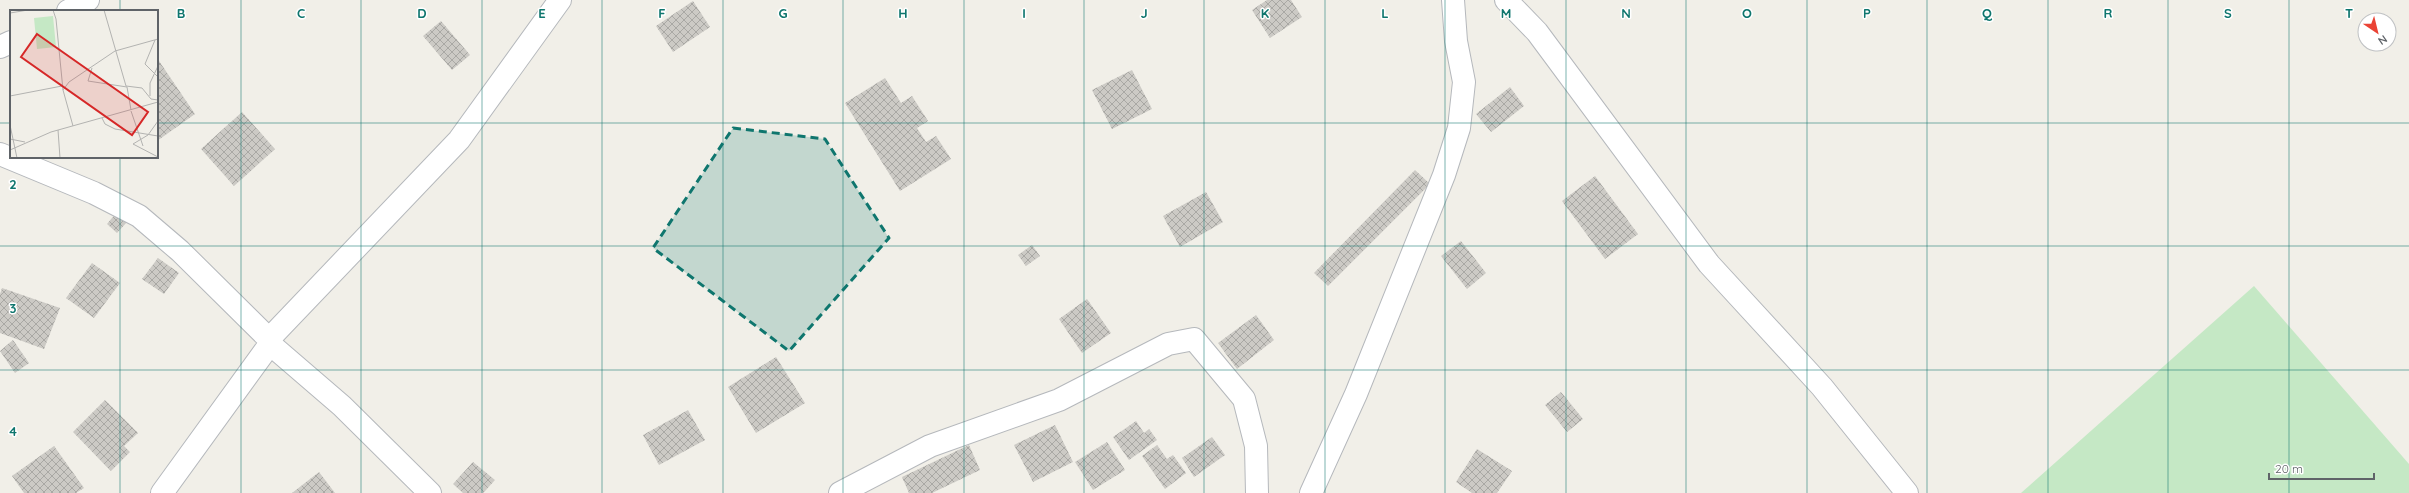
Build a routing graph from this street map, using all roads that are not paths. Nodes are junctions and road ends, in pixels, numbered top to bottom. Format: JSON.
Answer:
{"nodes":[{"id":1,"x":88,"y":0,"type":"edge"},
{"id":2,"x":560,"y":0,"type":"edge"},
{"id":3,"x":1453,"y":0,"type":"edge"},
{"id":4,"x":1512,"y":2,"type":"edge"},
{"id":5,"x":70,"y":10,"type":"edge"},
{"id":6,"x":10,"y":43,"type":"edge"},
{"id":7,"x":0,"y":48,"type":"edge"},
{"id":8,"x":0,"y":154,"type":"edge"},
{"id":9,"x":270,"y":342,"type":"junction"},
{"id":10,"x":162,"y":493,"type":"edge"},
{"id":11,"x":430,"y":493,"type":"edge"},
{"id":12,"x":840,"y":493,"type":"edge"},
{"id":13,"x":1257,"y":493,"type":"edge"},
{"id":14,"x":1311,"y":493,"type":"edge"},
{"id":15,"x":1907,"y":493,"type":"edge"}],
"edges":[{"from":1,"to":5,"type":"street"},
{"from":2,"to":9,"type":"street"},
{"from":3,"to":14,"type":"street"},
{"from":4,"to":15,"type":"street"},
{"from":6,"to":7,"type":"street"},
{"from":8,"to":9,"type":"street"},
{"from":9,"to":10,"type":"street"},
{"from":9,"to":11,"type":"street"},
{"from":12,"to":13,"type":"street"}]}
